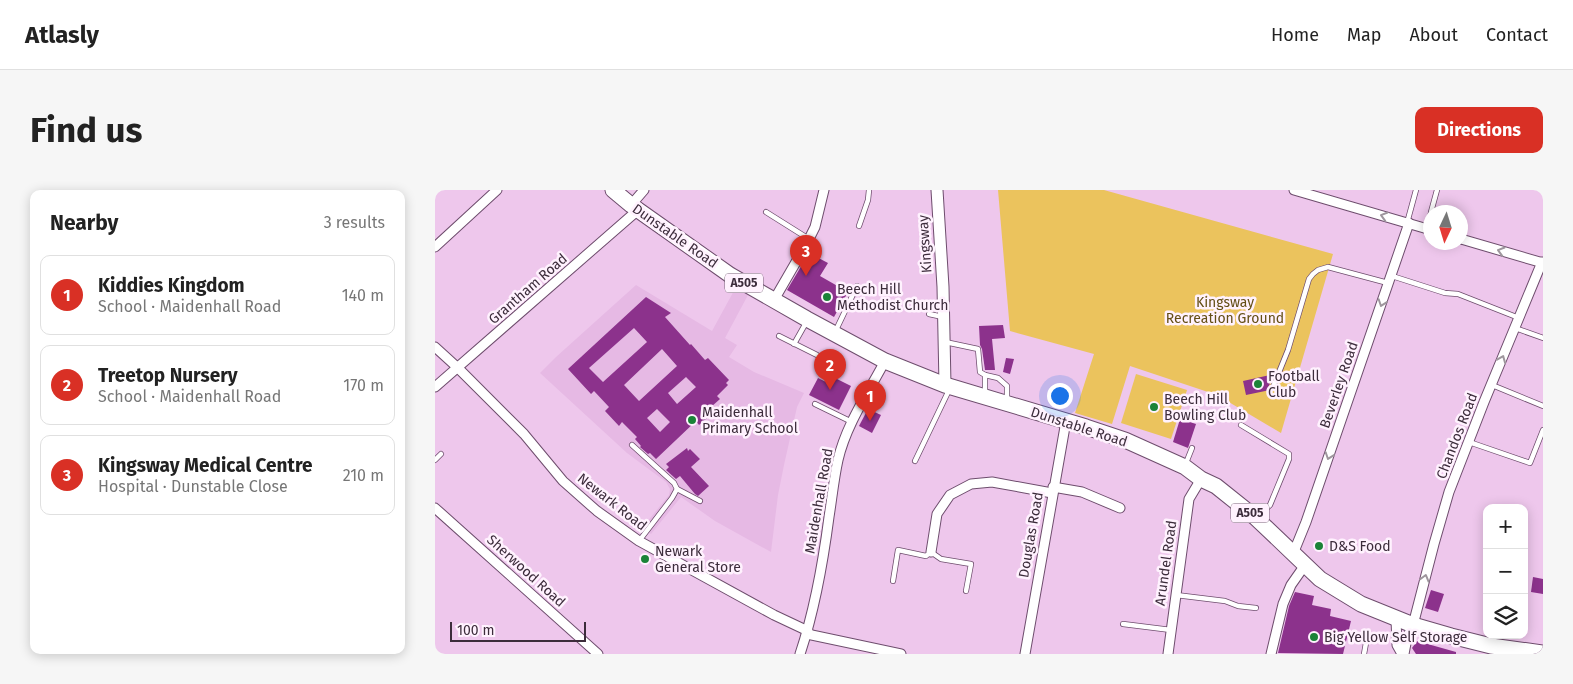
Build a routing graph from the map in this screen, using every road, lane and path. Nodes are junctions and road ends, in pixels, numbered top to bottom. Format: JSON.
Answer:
{"nodes":[{"id":1,"x":497,"y":190,"type":"edge"},
{"id":2,"x":613,"y":190,"type":"edge"},
{"id":3,"x":644,"y":190,"type":"edge"},
{"id":4,"x":824,"y":190,"type":"edge"},
{"id":5,"x":869,"y":190,"type":"edge"},
{"id":6,"x":937,"y":190,"type":"edge"},
{"id":7,"x":1294,"y":190,"type":"edge"},
{"id":8,"x":1416,"y":190,"type":"edge"},
{"id":9,"x":1437,"y":190,"type":"edge"},
{"id":10,"x":1433,"y":205,"type":"edge"},
{"id":11,"x":635,"y":208,"type":"junction"},
{"id":12,"x":766,"y":212,"type":"dead end"},
{"id":13,"x":1408,"y":223,"type":"junction"},
{"id":14,"x":859,"y":226,"type":"dead end"},
{"id":15,"x":1423,"y":228,"type":"edge"},
{"id":16,"x":809,"y":239,"type":"junction"},
{"id":17,"x":1468,"y":240,"type":"edge"},
{"id":18,"x":435,"y":247,"type":"edge"},
{"id":19,"x":1543,"y":263,"type":"edge"},
{"id":20,"x":1390,"y":280,"type":"junction"},
{"id":21,"x":857,"y":286,"type":"dead end"},
{"id":22,"x":774,"y":300,"type":"junction"},
{"id":23,"x":929,"y":314,"type":"dead end"},
{"id":24,"x":944,"y":318,"type":"junction"},
{"id":25,"x":1519,"y":318,"type":"junction"},
{"id":26,"x":807,"y":319,"type":"junction"},
{"id":27,"x":1515,"y":328,"type":"junction"},
{"id":28,"x":834,"y":334,"type":"junction"},
{"id":29,"x":779,"y":336,"type":"dead end"},
{"id":30,"x":1543,"y":338,"type":"edge"},
{"id":31,"x":945,"y":342,"type":"junction"},
{"id":32,"x":794,"y":344,"type":"junction"},
{"id":33,"x":435,"y":347,"type":"edge"},
{"id":34,"x":817,"y":355,"type":"dead end"},
{"id":35,"x":885,"y":361,"type":"junction"},
{"id":36,"x":458,"y":368,"type":"junction"},
{"id":37,"x":985,"y":375,"type":"junction"},
{"id":38,"x":1491,"y":385,"type":"junction"},
{"id":39,"x":947,"y":386,"type":"junction"},
{"id":40,"x":435,"y":387,"type":"edge"},
{"id":41,"x":1273,"y":387,"type":"dead end"},
{"id":42,"x":985,"y":397,"type":"junction"},
{"id":43,"x":815,"y":404,"type":"dead end"},
{"id":44,"x":1007,"y":404,"type":"junction"},
{"id":45,"x":1543,"y":406,"type":"edge"},
{"id":46,"x":1066,"y":421,"type":"junction"},
{"id":47,"x":852,"y":422,"type":"junction"},
{"id":48,"x":1241,"y":425,"type":"dead end"},
{"id":49,"x":1543,"y":430,"type":"edge"},
{"id":50,"x":1469,"y":442,"type":"junction"},
{"id":51,"x":632,"y":445,"type":"dead end"},
{"id":52,"x":1192,"y":448,"type":"dead end"},
{"id":53,"x":441,"y":454,"type":"dead end"},
{"id":54,"x":435,"y":460,"type":"edge"},
{"id":55,"x":915,"y":460,"type":"dead end"},
{"id":56,"x":1185,"y":467,"type":"junction"},
{"id":57,"x":1201,"y":479,"type":"junction"},
{"id":58,"x":677,"y":489,"type":"junction"},
{"id":59,"x":1053,"y":490,"type":"junction"},
{"id":60,"x":700,"y":501,"type":"dead end"},
{"id":61,"x":435,"y":508,"type":"edge"},
{"id":62,"x":1120,"y":508,"type":"dead end"},
{"id":63,"x":1256,"y":518,"type":"junction"},
{"id":64,"x":639,"y":541,"type":"junction"},
{"id":65,"x":931,"y":552,"type":"junction"},
{"id":66,"x":1293,"y":554,"type":"junction"},
{"id":67,"x":1305,"y":565,"type":"junction"},
{"id":68,"x":893,"y":581,"type":"dead end"},
{"id":69,"x":966,"y":592,"type":"dead end"},
{"id":70,"x":1176,"y":595,"type":"junction"},
{"id":71,"x":1256,"y":608,"type":"dead end"},
{"id":72,"x":1396,"y":619,"type":"junction"},
{"id":73,"x":1123,"y":624,"type":"dead end"},
{"id":74,"x":1413,"y":625,"type":"junction"},
{"id":75,"x":1171,"y":630,"type":"junction"},
{"id":76,"x":808,"y":632,"type":"junction"},
{"id":77,"x":1368,"y":632,"type":"dead end"},
{"id":78,"x":1543,"y":653,"type":"edge"},
{"id":79,"x":598,"y":654,"type":"edge"},
{"id":80,"x":800,"y":654,"type":"edge"},
{"id":81,"x":901,"y":654,"type":"edge"},
{"id":82,"x":1025,"y":654,"type":"edge"},
{"id":83,"x":1168,"y":654,"type":"edge"},
{"id":84,"x":1271,"y":654,"type":"edge"},
{"id":85,"x":1364,"y":654,"type":"edge"},
{"id":86,"x":1403,"y":654,"type":"edge"}],
"edges":[{"from":1,"to":18,"type":"street"},
{"from":2,"to":11,"type":"main road","name":"Dunstable Road","number":"A505"},
{"from":3,"to":11,"type":"street","name":"Grantham Road"},
{"from":4,"to":16,"type":"street"},
{"from":5,"to":14,"type":"lane"},
{"from":6,"to":24,"type":"street","name":"Kingsway"},
{"from":13,"to":7,"type":"street","one_way":true},
{"from":8,"to":13,"type":"lane"},
{"from":9,"to":10,"type":"lane"},
{"from":11,"to":22,"type":"main road","name":"Dunstable Road","number":"A505"},
{"from":11,"to":36,"type":"street","name":"Grantham Road"},
{"from":12,"to":16,"type":"lane"},
{"from":13,"to":15,"type":"street"},
{"from":13,"to":20,"type":"street","name":"Beverley Road"},
{"from":16,"to":22,"type":"street"},
{"from":19,"to":17,"type":"street","one_way":true},
{"from":19,"to":25,"type":"street","name":"Chandos Road"},
{"from":20,"to":25,"type":"lane"},
{"from":20,"to":41,"type":"lane"},
{"from":20,"to":66,"type":"street","name":"Beverley Road","one_way":true},
{"from":21,"to":28,"type":"lane"},
{"from":22,"to":26,"type":"main road","name":"Dunstable Road","number":"A505"},
{"from":23,"to":24,"type":"lane"},
{"from":24,"to":31,"type":"street","name":"Kingsway"},
{"from":25,"to":27,"type":"street","name":"Chandos Road"},
{"from":26,"to":28,"type":"main road","name":"Dunstable Road","number":"A505"},
{"from":26,"to":32,"type":"lane"},
{"from":27,"to":30,"type":"lane"},
{"from":38,"to":27,"type":"street","name":"Chandos Road","one_way":true},
{"from":28,"to":35,"type":"main road","name":"Dunstable Road","number":"A505"},
{"from":29,"to":32,"type":"lane"},
{"from":31,"to":37,"type":"lane"},
{"from":31,"to":39,"type":"street","name":"Kingsway"},
{"from":32,"to":34,"type":"lane"},
{"from":33,"to":36,"type":"street","name":"Newark Road"},
{"from":35,"to":39,"type":"main road","name":"Dunstable Road","number":"A505"},
{"from":35,"to":47,"type":"street","name":"Maidenhall Road"},
{"from":36,"to":40,"type":"street","name":"Grantham Road"},
{"from":36,"to":64,"type":"street","name":"Newark Road"},
{"from":37,"to":42,"type":"lane"},
{"from":37,"to":44,"type":"lane"},
{"from":38,"to":45,"type":"lane"},
{"from":38,"to":50,"type":"street","name":"Chandos Road"},
{"from":39,"to":42,"type":"main road","name":"Dunstable Road","number":"A505"},
{"from":39,"to":55,"type":"lane"},
{"from":42,"to":44,"type":"main road","name":"Dunstable Road","number":"A505"},
{"from":43,"to":47,"type":"lane"},
{"from":44,"to":46,"type":"main road","name":"Dunstable Road","number":"A505"},
{"from":46,"to":56,"type":"main road","name":"Dunstable Road","number":"A505"},
{"from":46,"to":59,"type":"street","name":"Douglas Road"},
{"from":47,"to":76,"type":"street","name":"Maidenhall Road"},
{"from":48,"to":63,"type":"lane"},
{"from":49,"to":50,"type":"lane"},
{"from":74,"to":50,"type":"street","name":"Chandos Road","one_way":true},
{"from":51,"to":58,"type":"lane"},
{"from":52,"to":56,"type":"lane"},
{"from":53,"to":54,"type":"lane"},
{"from":56,"to":57,"type":"main road","name":"Dunstable Road","number":"A505"},
{"from":57,"to":63,"type":"main road","name":"Dunstable Road","number":"A505"},
{"from":57,"to":70,"type":"street","name":"Arundel Road"},
{"from":58,"to":60,"type":"lane"},
{"from":58,"to":64,"type":"lane"},
{"from":59,"to":62,"type":"street"},
{"from":59,"to":65,"type":"street"},
{"from":59,"to":82,"type":"street","name":"Douglas Road"},
{"from":61,"to":79,"type":"street","name":"Sherwood Road"},
{"from":63,"to":66,"type":"main road","name":"Dunstable Road","number":"A505"},
{"from":64,"to":76,"type":"street","name":"Newark Road"},
{"from":65,"to":68,"type":"lane"},
{"from":65,"to":69,"type":"lane"},
{"from":66,"to":67,"type":"main road","name":"Dunstable Road","number":"A505"},
{"from":67,"to":72,"type":"main road","name":"Dunstable Road","number":"A505"},
{"from":67,"to":84,"type":"street"},
{"from":70,"to":71,"type":"lane"},
{"from":70,"to":75,"type":"street","name":"Arundel Road"},
{"from":72,"to":74,"type":"main road","name":"Dunstable Road","number":"A505"},
{"from":72,"to":86,"type":"street"},
{"from":73,"to":75,"type":"lane"},
{"from":74,"to":78,"type":"main road","name":"Dunstable Road","number":"A505"},
{"from":74,"to":86,"type":"street","name":"Chandos Road"},
{"from":75,"to":83,"type":"street","name":"Arundel Road"},
{"from":76,"to":80,"type":"street","name":"Maidenhall Road"},
{"from":76,"to":81,"type":"street","name":"Newark Road"},
{"from":77,"to":85,"type":"lane"}]}
